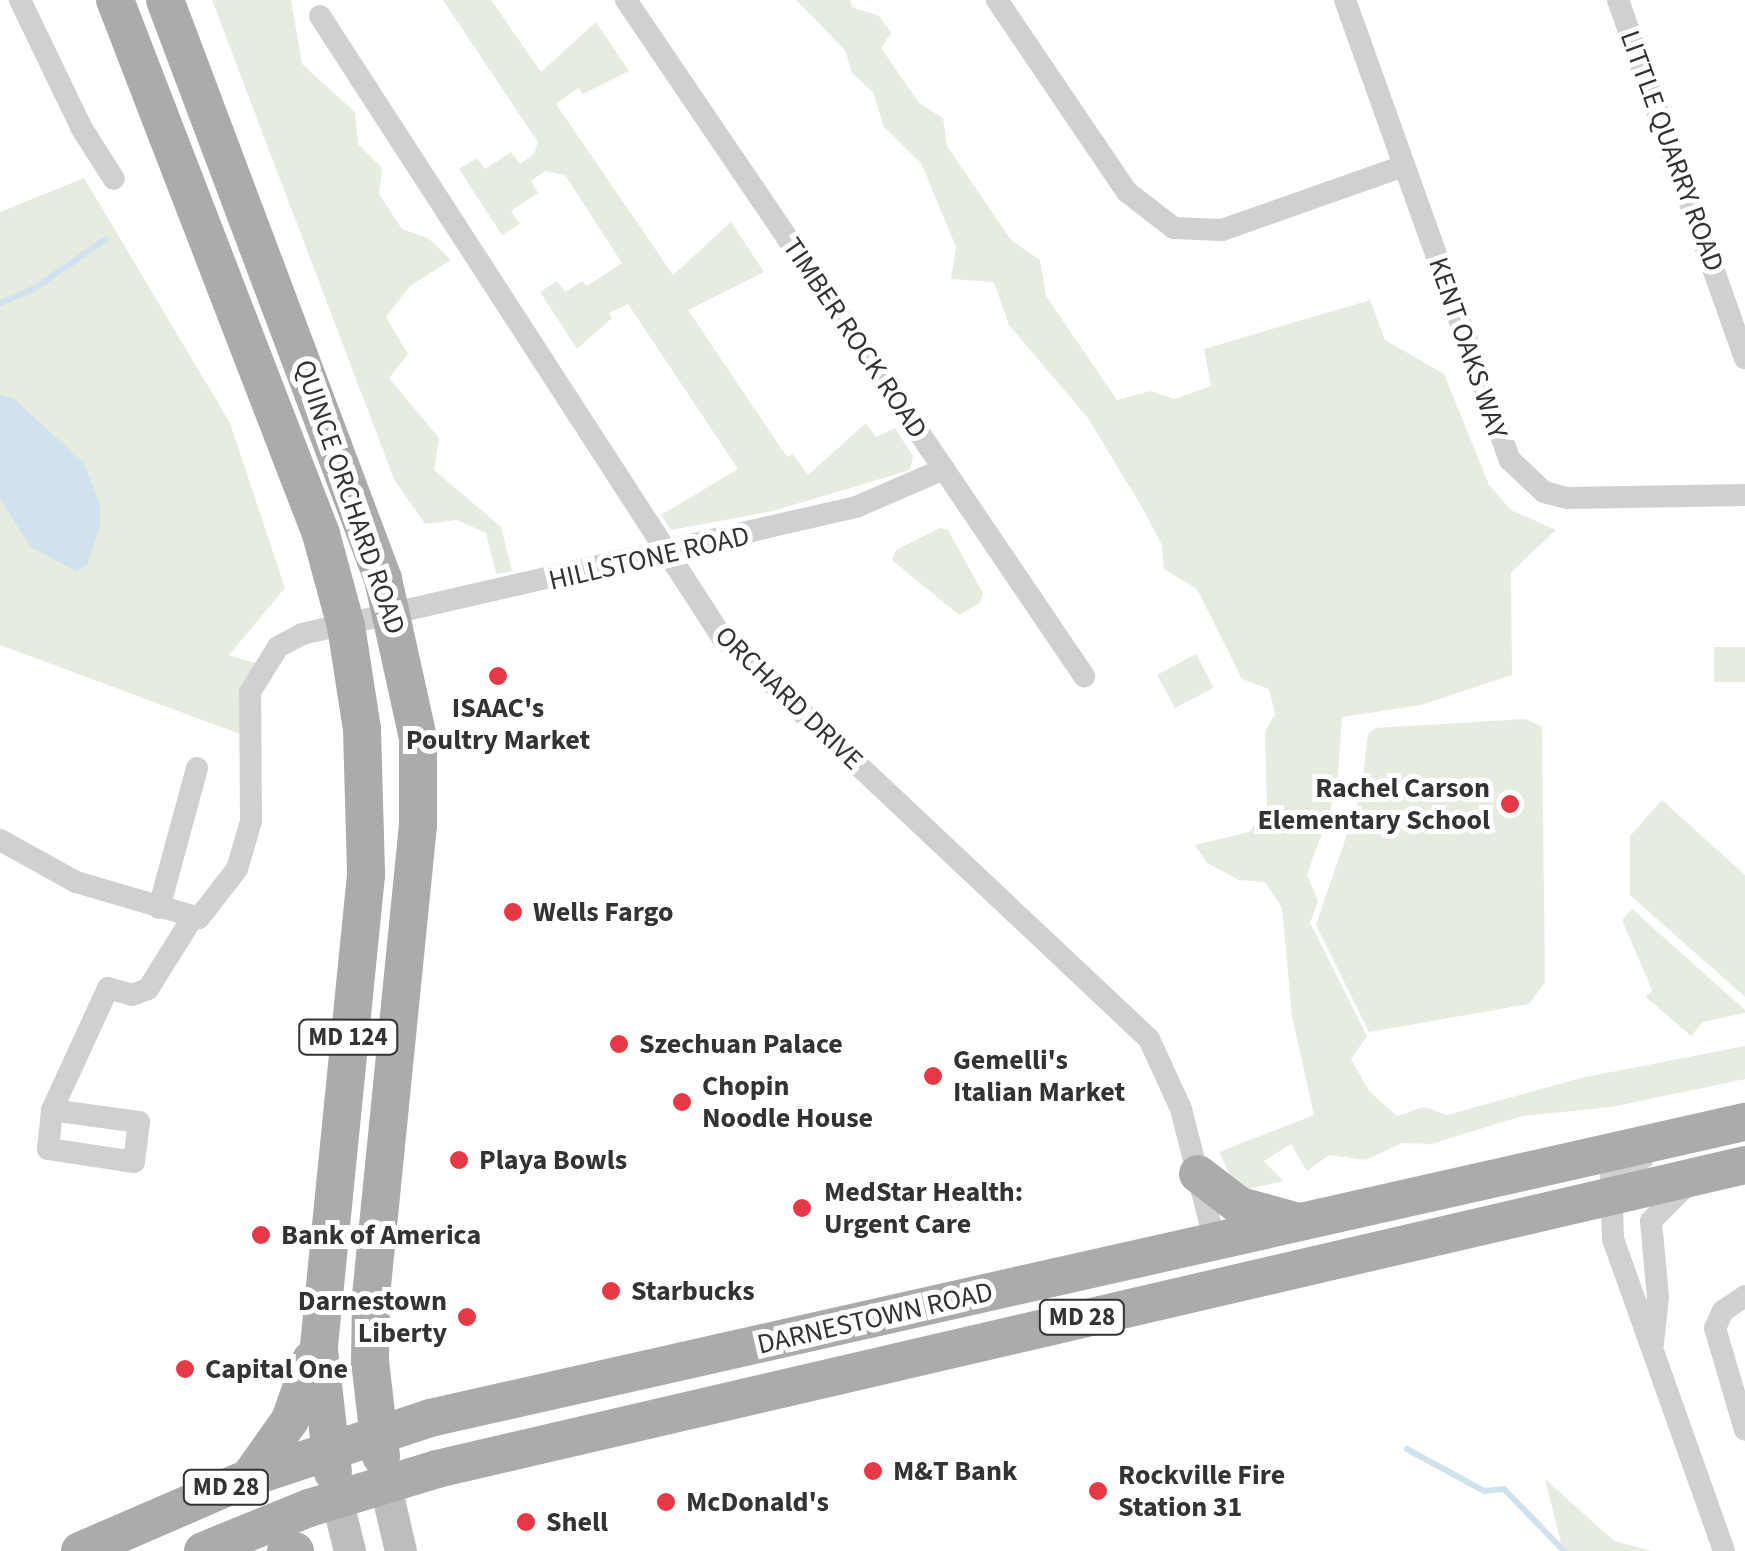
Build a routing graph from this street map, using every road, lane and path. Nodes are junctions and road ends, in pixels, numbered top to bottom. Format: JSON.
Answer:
{"nodes":[{"id":1,"x":20,"y":0,"type":"edge"},
{"id":2,"x":116,"y":0,"type":"edge"},
{"id":3,"x":165,"y":0,"type":"edge"},
{"id":4,"x":626,"y":0,"type":"edge"},
{"id":5,"x":997,"y":0,"type":"edge"},
{"id":6,"x":1345,"y":0,"type":"edge"},
{"id":7,"x":1618,"y":0,"type":"edge"},
{"id":8,"x":320,"y":16,"type":"dead end"},
{"id":9,"x":1404,"y":166,"type":"junction"},
{"id":10,"x":114,"y":179,"type":"dead end"},
{"id":11,"x":1745,"y":358,"type":"edge"},
{"id":12,"x":944,"y":468,"type":"junction"},
{"id":13,"x":1745,"y":495,"type":"edge"},
{"id":14,"x":665,"y":555,"type":"junction"},
{"id":15,"x":396,"y":616,"type":"junction"},
{"id":16,"x":346,"y":626,"type":"junction"},
{"id":17,"x":1084,"y":676,"type":"dead end"},
{"id":18,"x":197,"y":768,"type":"dead end"},
{"id":19,"x":0,"y":840,"type":"edge"},
{"id":20,"x":159,"y":908,"type":"junction"},
{"id":21,"x":192,"y":916,"type":"junction"},
{"id":22,"x":353,"y":996,"type":"junction"},
{"id":23,"x":397,"y":1066,"type":"junction"},
{"id":24,"x":52,"y":1110,"type":"dead end"},
{"id":25,"x":1745,"y":1122,"type":"edge"},
{"id":26,"x":1706,"y":1130,"type":"junction"},
{"id":27,"x":1732,"y":1167,"type":"edge"},
{"id":28,"x":1198,"y":1174,"type":"junction"},
{"id":29,"x":1610,"y":1194,"type":"junction"},
{"id":30,"x":1302,"y":1222,"type":"junction"},
{"id":31,"x":1475,"y":1225,"type":"junction"},
{"id":32,"x":1214,"y":1242,"type":"junction"},
{"id":33,"x":1745,"y":1296,"type":"edge"},
{"id":34,"x":976,"y":1342,"type":"junction"},
{"id":35,"x":1652,"y":1347,"type":"junction"},
{"id":36,"x":319,"y":1350,"type":"junction"},
{"id":37,"x":1745,"y":1430,"type":"edge"},
{"id":38,"x":377,"y":1433,"type":"junction"},
{"id":39,"x":329,"y":1448,"type":"junction"},
{"id":40,"x":249,"y":1478,"type":"junction"},
{"id":41,"x":385,"y":1483,"type":"junction"},
{"id":42,"x":337,"y":1499,"type":"junction"},
{"id":43,"x":80,"y":1551,"type":"edge"},
{"id":44,"x":203,"y":1551,"type":"edge"},
{"id":45,"x":286,"y":1551,"type":"edge"},
{"id":46,"x":295,"y":1551,"type":"edge"},
{"id":47,"x":350,"y":1551,"type":"edge"},
{"id":48,"x":402,"y":1551,"type":"edge"},
{"id":49,"x":1724,"y":1551,"type":"edge"}],
"edges":[{"from":1,"to":10,"type":"street"},
{"from":2,"to":16,"type":"main road","name":"QUINCE ORCHARD ROAD","number":"MD 124"},
{"from":3,"to":15,"type":"main road","name":"QUINCE ORCHARD ROAD","number":"MD 124"},
{"from":4,"to":12,"type":"street","name":"TIMBER ROCK ROAD"},
{"from":5,"to":9,"type":"street"},
{"from":6,"to":9,"type":"street","name":"KENT OAKS WAY"},
{"from":7,"to":11,"type":"street","name":"LITTLE QUARRY ROAD"},
{"from":8,"to":14,"type":"street","name":"ORCHARD DRIVE"},
{"from":9,"to":13,"type":"street","name":"KENT OAKS WAY"},
{"from":12,"to":14,"type":"street","name":"HILLSTONE ROAD"},
{"from":12,"to":17,"type":"street","name":"TIMBER ROCK ROAD"},
{"from":14,"to":15,"type":"street","name":"HILLSTONE ROAD"},
{"from":14,"to":28,"type":"street","name":"ORCHARD DRIVE"},
{"from":15,"to":16,"type":"street","name":"HILLSTONE ROAD"},
{"from":15,"to":23,"type":"main road","name":"QUINCE ORCHARD ROAD","number":"MD 124"},
{"from":16,"to":21,"type":"street","name":"HILLSTONE ROAD"},
{"from":16,"to":22,"type":"main road","name":"QUINCE ORCHARD ROAD","number":"MD 124"},
{"from":18,"to":20,"type":"street"},
{"from":19,"to":20,"type":"street"},
{"from":20,"to":21,"type":"street"},
{"from":21,"to":24,"type":"street","name":"HILLSTONE ROAD"},
{"from":22,"to":23,"type":"main road"},
{"from":22,"to":36,"type":"main road","name":"QUINCE ORCHARD ROAD","number":"MD 124"},
{"from":23,"to":38,"type":"main road","name":"QUINCE ORCHARD ROAD","number":"MD 124"},
{"from":25,"to":26,"type":"main road","name":"DARNESTOWN ROAD","number":"MD 28"},
{"from":26,"to":29,"type":"street"},
{"from":26,"to":30,"type":"main road","name":"DARNESTOWN ROAD","number":"MD 28"},
{"from":27,"to":29,"type":"main road","name":"DARNESTOWN ROAD","number":"MD 28"},
{"from":27,"to":35,"type":"street"},
{"from":28,"to":30,"type":"main road"},
{"from":28,"to":32,"type":"street","name":"ORCHARD DRIVE"},
{"from":29,"to":31,"type":"main road","name":"DARNESTOWN ROAD","number":"MD 28"},
{"from":29,"to":35,"type":"street"},
{"from":30,"to":32,"type":"main road","name":"DARNESTOWN ROAD","number":"MD 28"},
{"from":31,"to":32,"type":"main road"},
{"from":31,"to":34,"type":"main road","name":"DARNESTOWN ROAD","number":"MD 28"},
{"from":32,"to":34,"type":"main road"},
{"from":32,"to":38,"type":"main road","name":"DARNESTOWN ROAD","number":"MD 28"},
{"from":33,"to":37,"type":"street"},
{"from":34,"to":41,"type":"main road","name":"DARNESTOWN ROAD","number":"MD 28"},
{"from":35,"to":49,"type":"street"},
{"from":36,"to":39,"type":"main road","name":"QUINCE ORCHARD ROAD","number":"MD 124"},
{"from":36,"to":40,"type":"main road"},
{"from":38,"to":39,"type":"main road","name":"DARNESTOWN ROAD","number":"MD 28"},
{"from":38,"to":41,"type":"main road","name":"QUINCE ORCHARD ROAD","number":"MD 124"},
{"from":39,"to":40,"type":"main road","name":"DARNESTOWN ROAD","number":"MD 28"},
{"from":39,"to":42,"type":"main road","name":"QUINCE ORCHARD ROAD","number":"MD 124"},
{"from":40,"to":43,"type":"main road","name":"DARNESTOWN ROAD","number":"MD 28"},
{"from":41,"to":42,"type":"main road","name":"DARNESTOWN ROAD","number":"MD 28"},
{"from":41,"to":48,"type":"street","name":"QUINCE ORCHARD ROAD"},
{"from":42,"to":44,"type":"main road","name":"DARNESTOWN ROAD","number":"MD 28"},
{"from":42,"to":47,"type":"street","name":"QUINCE ORCHARD ROAD"},
{"from":45,"to":46,"type":"main road"}]}
